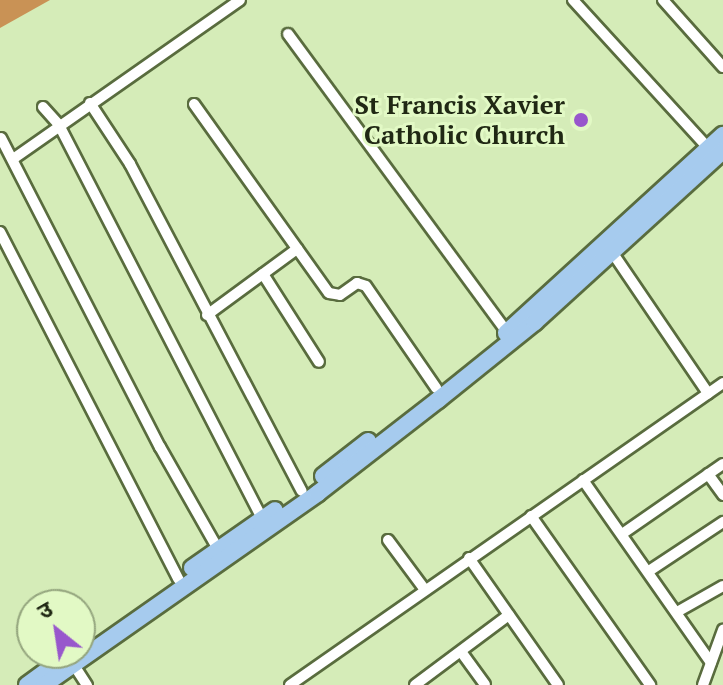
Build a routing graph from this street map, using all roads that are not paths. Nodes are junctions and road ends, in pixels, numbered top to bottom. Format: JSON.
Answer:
{"nodes":[{"id":1,"x":240,"y":0,"type":"edge"},
{"id":2,"x":573,"y":0,"type":"edge"},
{"id":3,"x":663,"y":0,"type":"edge"},
{"id":4,"x":288,"y":34,"type":"dead end"},
{"id":5,"x":723,"y":67,"type":"edge"},
{"id":6,"x":90,"y":103,"type":"junction"},
{"id":7,"x":194,"y":104,"type":"dead end"},
{"id":8,"x":43,"y":107,"type":"dead end"},
{"id":9,"x":59,"y":125,"type":"junction"},
{"id":10,"x":723,"y":135,"type":"edge"},
{"id":11,"x":1,"y":138,"type":"edge"},
{"id":12,"x":715,"y":150,"type":"edge"},
{"id":13,"x":13,"y":159,"type":"junction"},
{"id":14,"x":0,"y":232,"type":"edge"},
{"id":15,"x":297,"y":249,"type":"junction"},
{"id":16,"x":612,"y":252,"type":"junction"},
{"id":17,"x":263,"y":274,"type":"junction"},
{"id":18,"x":207,"y":315,"type":"junction"},
{"id":19,"x":507,"y":332,"type":"junction"},
{"id":20,"x":319,"y":362,"type":"dead end"},
{"id":21,"x":723,"y":383,"type":"edge"},
{"id":22,"x":436,"y":388,"type":"junction"},
{"id":23,"x":708,"y":393,"type":"junction"},
{"id":24,"x":723,"y":464,"type":"edge"},
{"id":25,"x":708,"y":474,"type":"junction"},
{"id":26,"x":583,"y":480,"type":"junction"},
{"id":27,"x":302,"y":491,"type":"junction"},
{"id":28,"x":723,"y":495,"type":"edge"},
{"id":29,"x":531,"y":516,"type":"junction"},
{"id":30,"x":262,"y":519,"type":"junction"},
{"id":31,"x":723,"y":522,"type":"edge"},
{"id":32,"x":622,"y":534,"type":"junction"},
{"id":33,"x":388,"y":540,"type":"dead end"},
{"id":34,"x":218,"y":549,"type":"junction"},
{"id":35,"x":469,"y":558,"type":"junction"},
{"id":36,"x":649,"y":571,"type":"junction"},
{"id":37,"x":178,"y":579,"type":"junction"},
{"id":38,"x":723,"y":586,"type":"edge"},
{"id":39,"x":425,"y":590,"type":"junction"},
{"id":40,"x":677,"y":612,"type":"junction"},
{"id":41,"x":509,"y":615,"type":"junction"},
{"id":42,"x":723,"y":630,"type":"edge"},
{"id":43,"x":96,"y":638,"type":"edge"},
{"id":44,"x":96,"y":640,"type":"edge"},
{"id":45,"x":462,"y":653,"type":"junction"},
{"id":46,"x":711,"y":663,"type":"junction"},
{"id":47,"x":52,"y":669,"type":"edge"},
{"id":48,"x":59,"y":669,"type":"edge"},
{"id":49,"x":27,"y":685,"type":"edge"},
{"id":50,"x":44,"y":685,"type":"edge"},
{"id":51,"x":290,"y":685,"type":"edge"},
{"id":52,"x":415,"y":685,"type":"edge"},
{"id":53,"x":485,"y":685,"type":"edge"},
{"id":54,"x":558,"y":685,"type":"edge"},
{"id":55,"x":650,"y":685,"type":"edge"},
{"id":56,"x":703,"y":685,"type":"edge"}],
"edges":[{"from":1,"to":6,"type":"street"},
{"from":2,"to":12,"type":"street"},
{"from":3,"to":5,"type":"street"},
{"from":4,"to":19,"type":"street"},
{"from":6,"to":9,"type":"street"},
{"from":6,"to":18,"type":"street"},
{"from":7,"to":15,"type":"street"},
{"from":8,"to":9,"type":"street"},
{"from":9,"to":13,"type":"street"},
{"from":9,"to":30,"type":"street"},
{"from":10,"to":12,"type":"main road"},
{"from":11,"to":13,"type":"street"},
{"from":12,"to":16,"type":"main road"},
{"from":12,"to":19,"type":"main road"},
{"from":13,"to":34,"type":"street"},
{"from":14,"to":37,"type":"street"},
{"from":15,"to":17,"type":"street"},
{"from":15,"to":22,"type":"street"},
{"from":16,"to":23,"type":"street"},
{"from":16,"to":44,"type":"main road"},
{"from":17,"to":18,"type":"street"},
{"from":17,"to":20,"type":"street"},
{"from":18,"to":27,"type":"street"},
{"from":19,"to":22,"type":"main road"},
{"from":21,"to":23,"type":"street"},
{"from":22,"to":27,"type":"main road"},
{"from":23,"to":26,"type":"street"},
{"from":24,"to":25,"type":"street"},
{"from":25,"to":28,"type":"street"},
{"from":25,"to":32,"type":"street"},
{"from":26,"to":29,"type":"street"},
{"from":26,"to":32,"type":"street"},
{"from":27,"to":30,"type":"main road"},
{"from":29,"to":35,"type":"street"},
{"from":29,"to":55,"type":"street"},
{"from":30,"to":34,"type":"main road"},
{"from":31,"to":36,"type":"street"},
{"from":32,"to":36,"type":"street"},
{"from":33,"to":39,"type":"street"},
{"from":34,"to":37,"type":"main road"},
{"from":35,"to":39,"type":"street"},
{"from":35,"to":41,"type":"street"},
{"from":36,"to":40,"type":"street"},
{"from":37,"to":43,"type":"main road"},
{"from":38,"to":40,"type":"street"},
{"from":39,"to":51,"type":"street"},
{"from":40,"to":46,"type":"street"},
{"from":41,"to":45,"type":"street"},
{"from":41,"to":54,"type":"street"},
{"from":42,"to":46,"type":"street"},
{"from":45,"to":52,"type":"street"},
{"from":45,"to":53,"type":"street"},
{"from":46,"to":56,"type":"street"},
{"from":47,"to":49,"type":"main road"},
{"from":48,"to":50,"type":"main road"}]}
